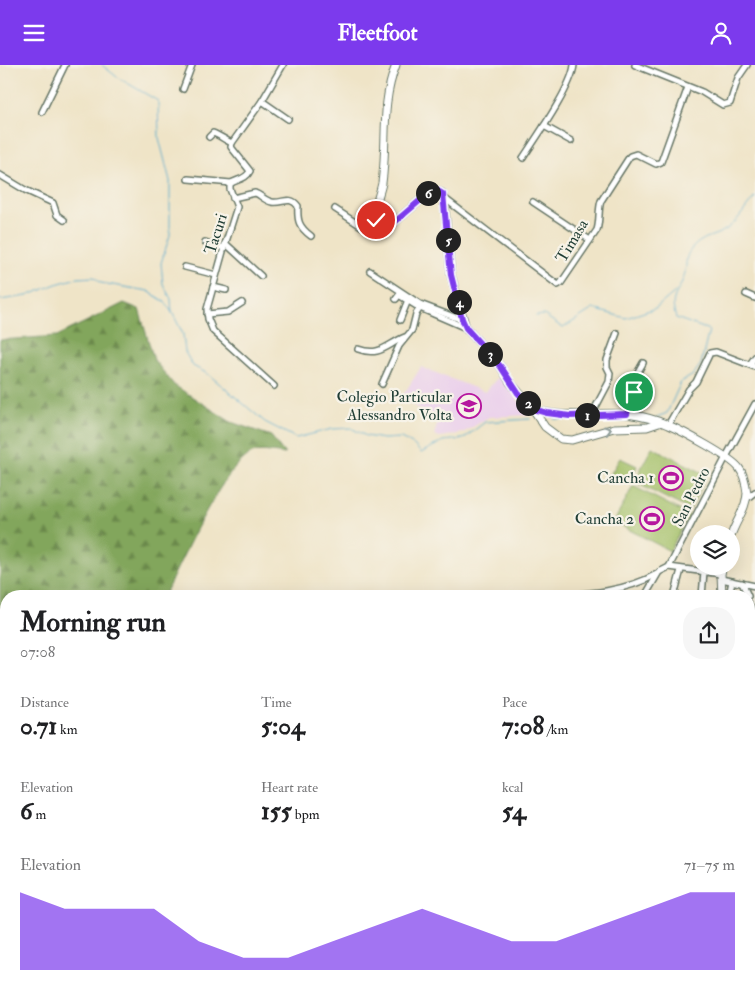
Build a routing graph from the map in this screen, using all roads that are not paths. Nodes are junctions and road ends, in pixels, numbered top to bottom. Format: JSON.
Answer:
{"nodes":[{"id":1,"x":65,"y":65,"type":"edge"},
{"id":2,"x":192,"y":65,"type":"edge"},
{"id":3,"x":283,"y":65,"type":"edge"},
{"id":4,"x":396,"y":65,"type":"edge"},
{"id":5,"x":574,"y":65,"type":"edge"},
{"id":6,"x":635,"y":65,"type":"edge"},
{"id":7,"x":747,"y":65,"type":"edge"},
{"id":8,"x":688,"y":87,"type":"junction"},
{"id":9,"x":183,"y":89,"type":"dead end"},
{"id":10,"x":262,"y":101,"type":"junction"},
{"id":11,"x":42,"y":112,"type":"dead end"},
{"id":12,"x":288,"y":119,"type":"dead end"},
{"id":13,"x":544,"y":126,"type":"junction"},
{"id":14,"x":209,"y":137,"type":"dead end"},
{"id":15,"x":571,"y":141,"type":"dead end"},
{"id":16,"x":232,"y":143,"type":"junction"},
{"id":17,"x":523,"y":158,"type":"dead end"},
{"id":18,"x":0,"y":175,"type":"edge"},
{"id":19,"x":188,"y":179,"type":"dead end"},
{"id":20,"x":231,"y":183,"type":"junction"},
{"id":21,"x":233,"y":197,"type":"junction"},
{"id":22,"x":444,"y":198,"type":"junction"},
{"id":23,"x":533,"y":202,"type":"dead end"},
{"id":24,"x":376,"y":206,"type":"junction"},
{"id":25,"x":335,"y":209,"type":"dead end"},
{"id":26,"x":64,"y":219,"type":"dead end"},
{"id":27,"x":311,"y":236,"type":"dead end"},
{"id":28,"x":590,"y":241,"type":"junction"},
{"id":29,"x":205,"y":242,"type":"dead end"},
{"id":30,"x":224,"y":245,"type":"junction"},
{"id":31,"x":185,"y":267,"type":"dead end"},
{"id":32,"x":370,"y":271,"type":"dead end"},
{"id":33,"x":216,"y":275,"type":"junction"},
{"id":34,"x":261,"y":276,"type":"dead end"},
{"id":35,"x":213,"y":287,"type":"junction"},
{"id":36,"x":226,"y":290,"type":"dead end"},
{"id":37,"x":746,"y":294,"type":"dead end"},
{"id":38,"x":755,"y":298,"type":"edge"},
{"id":39,"x":396,"y":299,"type":"dead end"},
{"id":40,"x":408,"y":300,"type":"junction"},
{"id":41,"x":242,"y":303,"type":"dead end"},
{"id":42,"x":420,"y":308,"type":"junction"},
{"id":43,"x":207,"y":314,"type":"junction"},
{"id":44,"x":462,"y":319,"type":"junction"},
{"id":45,"x":400,"y":320,"type":"dead end"},
{"id":46,"x":466,"y":328,"type":"junction"},
{"id":47,"x":617,"y":333,"type":"dead end"},
{"id":48,"x":407,"y":336,"type":"junction"},
{"id":49,"x":358,"y":349,"type":"dead end"},
{"id":50,"x":755,"y":357,"type":"edge"},
{"id":51,"x":643,"y":363,"type":"dead end"},
{"id":52,"x":752,"y":366,"type":"edge"},
{"id":53,"x":382,"y":384,"type":"dead end"},
{"id":54,"x":274,"y":386,"type":"dead end"},
{"id":55,"x":755,"y":404,"type":"edge"},
{"id":56,"x":533,"y":409,"type":"junction"},
{"id":57,"x":592,"y":414,"type":"junction"},
{"id":58,"x":627,"y":414,"type":"junction"},
{"id":59,"x":660,"y":423,"type":"junction"},
{"id":60,"x":668,"y":425,"type":"junction"},
{"id":61,"x":726,"y":457,"type":"junction"},
{"id":62,"x":755,"y":492,"type":"edge"},
{"id":63,"x":746,"y":499,"type":"junction"},
{"id":64,"x":735,"y":525,"type":"edge"},
{"id":65,"x":669,"y":567,"type":"junction"},
{"id":66,"x":681,"y":570,"type":"junction"},
{"id":67,"x":690,"y":571,"type":"edge"},
{"id":68,"x":659,"y":572,"type":"junction"},
{"id":69,"x":704,"y":575,"type":"edge"},
{"id":70,"x":712,"y":575,"type":"edge"},
{"id":71,"x":721,"y":577,"type":"junction"},
{"id":72,"x":732,"y":581,"type":"junction"},
{"id":73,"x":742,"y":583,"type":"junction"},
{"id":74,"x":755,"y":585,"type":"edge"},
{"id":75,"x":613,"y":590,"type":"edge"},
{"id":76,"x":648,"y":590,"type":"edge"},
{"id":77,"x":676,"y":590,"type":"edge"},
{"id":78,"x":703,"y":590,"type":"edge"},
{"id":79,"x":722,"y":590,"type":"edge"},
{"id":80,"x":731,"y":590,"type":"edge"},
{"id":81,"x":745,"y":590,"type":"edge"},
{"id":82,"x":23,"y":995,"type":"edge"},
{"id":83,"x":56,"y":995,"type":"edge"}],
"edges":[{"from":1,"to":11,"type":"street"},
{"from":2,"to":9,"type":"street"},
{"from":3,"to":10,"type":"street"},
{"from":4,"to":24,"type":"street"},
{"from":5,"to":13,"type":"street"},
{"from":6,"to":8,"type":"street"},
{"from":7,"to":8,"type":"street"},
{"from":8,"to":28,"type":"street","name":"Timasa"},
{"from":10,"to":12,"type":"street"},
{"from":10,"to":16,"type":"street"},
{"from":13,"to":15,"type":"street"},
{"from":13,"to":17,"type":"street"},
{"from":14,"to":16,"type":"street"},
{"from":16,"to":20,"type":"street"},
{"from":18,"to":26,"type":"street"},
{"from":19,"to":20,"type":"street"},
{"from":20,"to":21,"type":"street","name":"Tacuri"},
{"from":21,"to":27,"type":"street"},
{"from":21,"to":30,"type":"street","name":"Tacuri"},
{"from":22,"to":24,"type":"street"},
{"from":22,"to":28,"type":"street","name":"Timasa"},
{"from":22,"to":44,"type":"street"},
{"from":23,"to":28,"type":"street"},
{"from":24,"to":25,"type":"street"},
{"from":29,"to":30,"type":"street"},
{"from":30,"to":33,"type":"street","name":"Tacuri"},
{"from":30,"to":34,"type":"street"},
{"from":31,"to":33,"type":"street"},
{"from":32,"to":44,"type":"street"},
{"from":33,"to":35,"type":"street","name":"Tacuri"},
{"from":35,"to":36,"type":"street"},
{"from":35,"to":43,"type":"street","name":"Tacuri"},
{"from":37,"to":38,"type":"street"},
{"from":39,"to":40,"type":"street"},
{"from":40,"to":42,"type":"street"},
{"from":40,"to":45,"type":"street"},
{"from":41,"to":43,"type":"street"},
{"from":42,"to":46,"type":"street"},
{"from":42,"to":48,"type":"street"},
{"from":43,"to":54,"type":"street"},
{"from":44,"to":46,"type":"street"},
{"from":46,"to":56,"type":"street"},
{"from":47,"to":57,"type":"street"},
{"from":48,"to":49,"type":"street"},
{"from":48,"to":53,"type":"street"},
{"from":50,"to":52,"type":"street"},
{"from":51,"to":58,"type":"street"},
{"from":52,"to":60,"type":"street"},
{"from":55,"to":61,"type":"street","name":"San Pedro"},
{"from":56,"to":57,"type":"street"},
{"from":56,"to":59,"type":"street","one_way":true},
{"from":57,"to":58,"type":"street"},
{"from":58,"to":59,"type":"street"},
{"from":59,"to":60,"type":"street"},
{"from":60,"to":61,"type":"street"},
{"from":61,"to":63,"type":"street"},
{"from":61,"to":65,"type":"street","name":"San Pedro"},
{"from":62,"to":63,"type":"street"},
{"from":63,"to":64,"type":"street"},
{"from":65,"to":66,"type":"street"},
{"from":65,"to":68,"type":"street"},
{"from":66,"to":67,"type":"street"},
{"from":66,"to":77,"type":"street"},
{"from":68,"to":75,"type":"street"},
{"from":68,"to":76,"type":"street"},
{"from":69,"to":78,"type":"street"},
{"from":70,"to":71,"type":"street"},
{"from":71,"to":72,"type":"street"},
{"from":71,"to":79,"type":"street"},
{"from":72,"to":73,"type":"street"},
{"from":72,"to":80,"type":"street"},
{"from":73,"to":74,"type":"street"},
{"from":73,"to":81,"type":"street"},
{"from":82,"to":83,"type":"street"}]}
